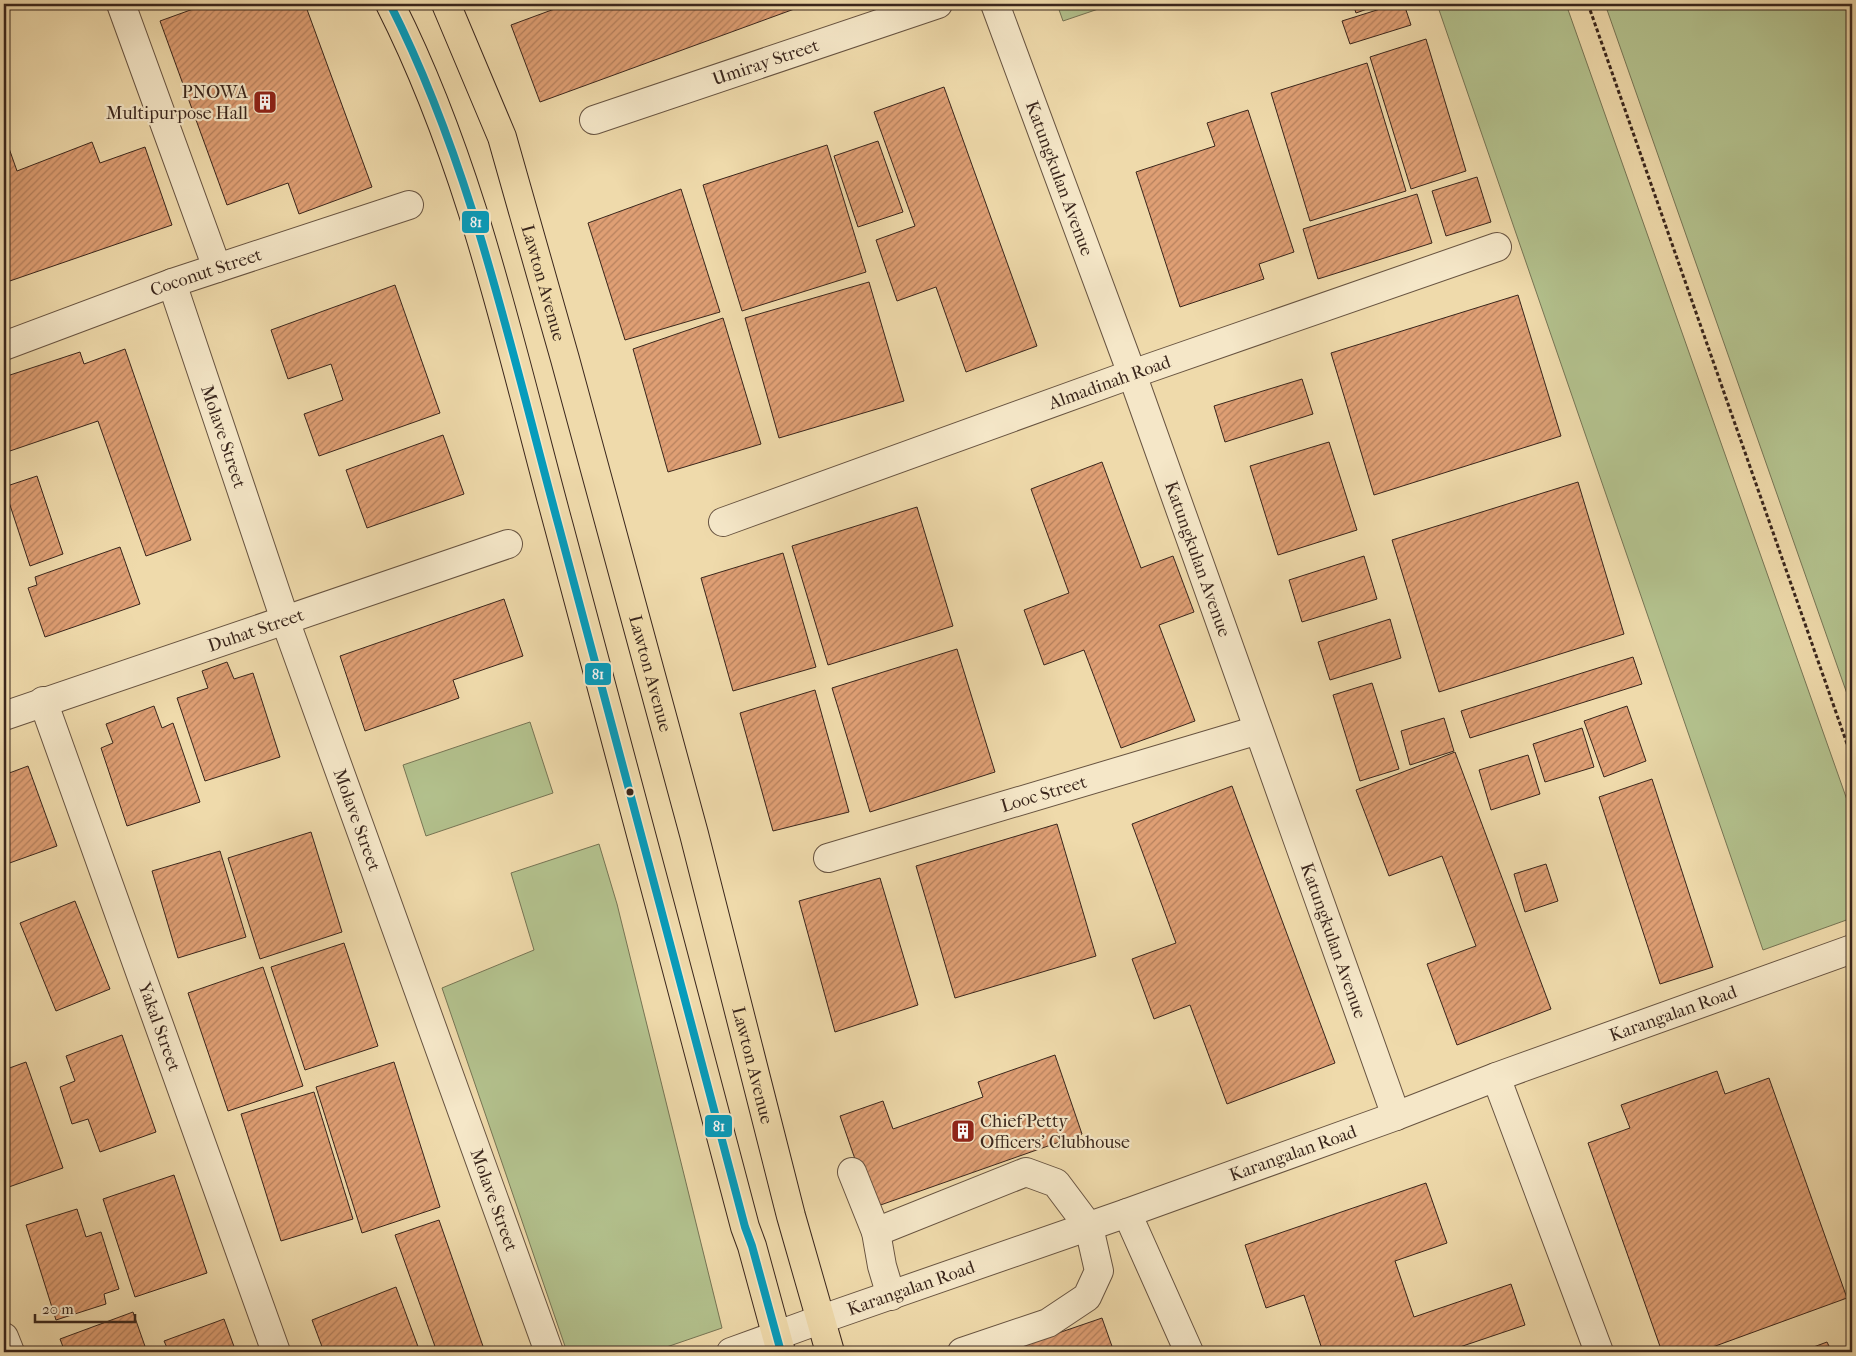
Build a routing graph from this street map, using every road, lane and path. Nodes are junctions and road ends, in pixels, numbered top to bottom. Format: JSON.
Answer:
{"nodes":[{"id":1,"x":121,"y":4,"type":"edge"},
{"id":2,"x":390,"y":4,"type":"edge"},
{"id":3,"x":446,"y":4,"type":"edge"},
{"id":4,"x":938,"y":4,"type":"edge"},
{"id":5,"x":995,"y":4,"type":"edge"},
{"id":6,"x":1588,"y":4,"type":"edge"},
{"id":7,"x":594,"y":120,"type":"dead end"},
{"id":8,"x":409,"y":205,"type":"dead end"},
{"id":9,"x":1497,"y":247,"type":"dead end"},
{"id":10,"x":217,"y":268,"type":"junction"},
{"id":11,"x":172,"y":283,"type":"junction"},
{"id":12,"x":4,"y":346,"type":"edge"},
{"id":13,"x":1132,"y":374,"type":"junction"},
{"id":14,"x":723,"y":522,"type":"dead end"},
{"id":15,"x":508,"y":544,"type":"dead end"},
{"id":16,"x":285,"y":620,"type":"junction"},
{"id":17,"x":43,"y":701,"type":"junction"},
{"id":18,"x":4,"y":716,"type":"edge"},
{"id":19,"x":1258,"y":730,"type":"junction"},
{"id":20,"x":1852,"y":758,"type":"edge"},
{"id":21,"x":828,"y":858,"type":"dead end"},
{"id":22,"x":1852,"y":949,"type":"edge"},
{"id":23,"x":1496,"y":1077,"type":"junction"},
{"id":24,"x":1396,"y":1116,"type":"junction"},
{"id":25,"x":852,"y":1172,"type":"dead end"},
{"id":26,"x":1127,"y":1213,"type":"junction"},
{"id":27,"x":1089,"y":1226,"type":"junction"},
{"id":28,"x":876,"y":1232,"type":"junction"},
{"id":29,"x":891,"y":1296,"type":"junction"},
{"id":30,"x":822,"y":1318,"type":"junction"},
{"id":31,"x":4,"y":1336,"type":"edge"},
{"id":32,"x":778,"y":1344,"type":"edge"},
{"id":33,"x":10,"y":1352,"type":"edge"},
{"id":34,"x":276,"y":1352,"type":"edge"},
{"id":35,"x":549,"y":1352,"type":"edge"},
{"id":36,"x":731,"y":1352,"type":"edge"},
{"id":37,"x":830,"y":1352,"type":"edge"},
{"id":38,"x":962,"y":1352,"type":"edge"},
{"id":39,"x":1189,"y":1352,"type":"edge"},
{"id":40,"x":1599,"y":1352,"type":"edge"}],
"edges":[{"from":1,"to":10,"type":"street"},
{"from":2,"to":32,"type":"main road"},
{"from":3,"to":30,"type":"main road","name":"Lawton Avenue"},
{"from":4,"to":7,"type":"street","name":"Umiray Street"},
{"from":5,"to":13,"type":"street","name":"Katungkulan Avenue"},
{"from":6,"to":20,"type":"path"},
{"from":8,"to":10,"type":"street","name":"Coconut Street"},
{"from":9,"to":13,"type":"street","name":"Almadinah Road"},
{"from":10,"to":11,"type":"street","name":"Coconut Street"},
{"from":11,"to":12,"type":"street","name":"Coconut Street"},
{"from":11,"to":16,"type":"street","name":"Molave Street"},
{"from":13,"to":14,"type":"street","name":"Almadinah Road"},
{"from":13,"to":19,"type":"street","name":"Katungkulan Avenue"},
{"from":15,"to":16,"type":"street","name":"Duhat Street"},
{"from":16,"to":17,"type":"street","name":"Duhat Street"},
{"from":16,"to":35,"type":"street","name":"Molave Street"},
{"from":17,"to":18,"type":"street","name":"Duhat Street"},
{"from":17,"to":34,"type":"street","name":"Yakal Street"},
{"from":19,"to":21,"type":"street","name":"Looc Street"},
{"from":19,"to":24,"type":"street","name":"Katungkulan Avenue"},
{"from":22,"to":23,"type":"street","name":"Karangalan Road"},
{"from":23,"to":24,"type":"street","name":"Karangalan Road"},
{"from":23,"to":40,"type":"street"},
{"from":24,"to":26,"type":"street","name":"Karangalan Road"},
{"from":25,"to":28,"type":"street"},
{"from":26,"to":27,"type":"street","name":"Karangalan Road"},
{"from":26,"to":39,"type":"street"},
{"from":27,"to":28,"type":"street"},
{"from":27,"to":29,"type":"street","name":"Karangalan Road"},
{"from":27,"to":38,"type":"street"},
{"from":28,"to":29,"type":"street"},
{"from":29,"to":30,"type":"street","name":"Karangalan Road"},
{"from":30,"to":32,"type":"street","name":"Karangalan Road"},
{"from":30,"to":37,"type":"main road","name":"Lawton Avenue"},
{"from":31,"to":33,"type":"street"},
{"from":32,"to":36,"type":"street","name":"Karangalan Road"}]}
